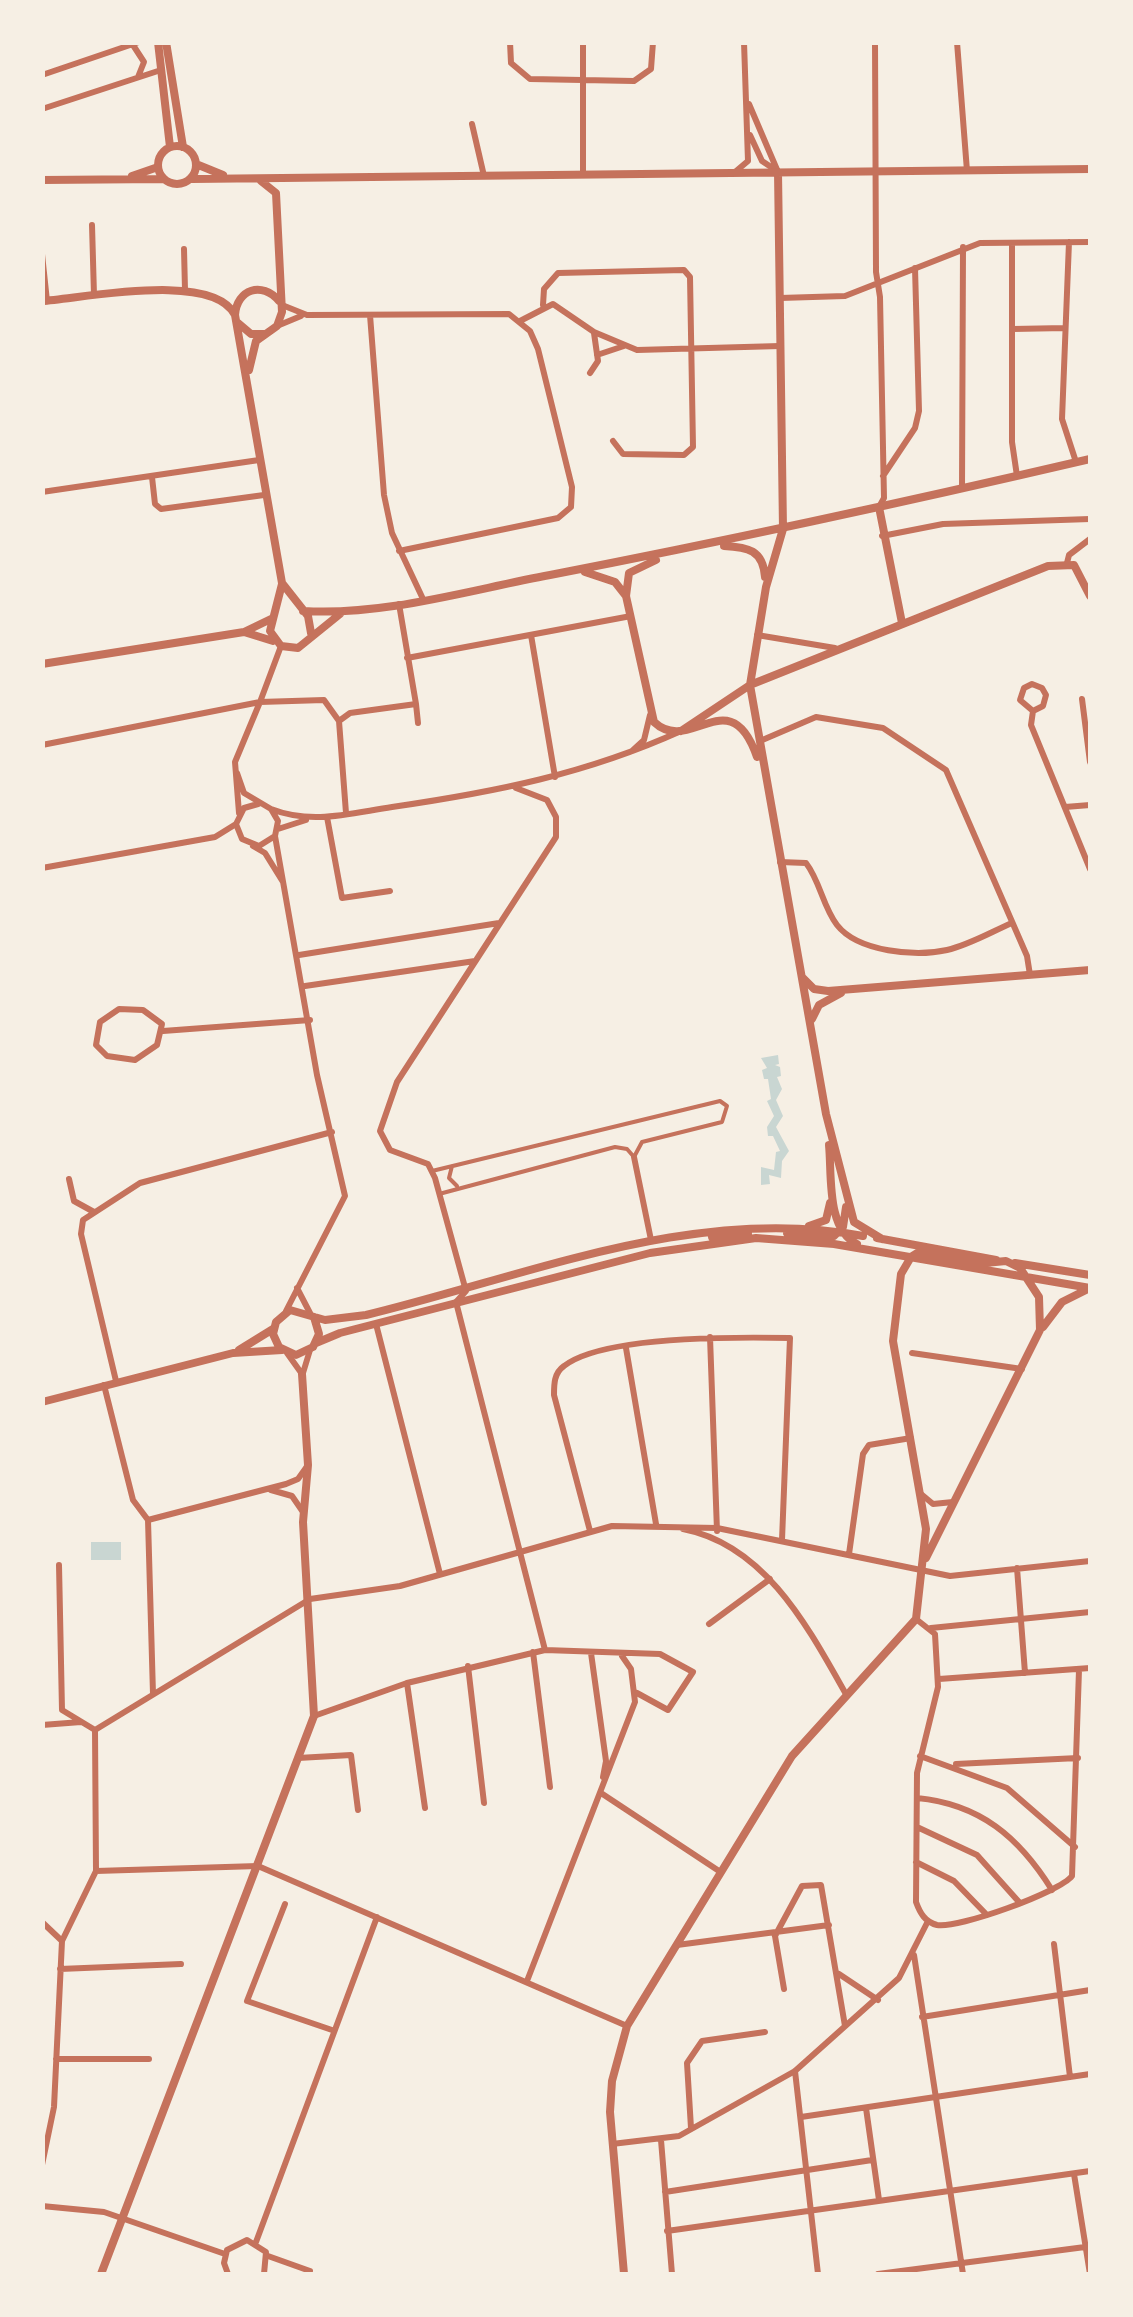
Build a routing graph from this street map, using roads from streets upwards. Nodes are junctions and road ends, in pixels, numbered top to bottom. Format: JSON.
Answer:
{"nodes":[{"id":1,"x":158,"y":42,"type":"edge"},
{"id":2,"x":166,"y":42,"type":"edge"},
{"id":3,"x":510,"y":42,"type":"edge"},
{"id":4,"x":583,"y":42,"type":"edge"},
{"id":5,"x":653,"y":42,"type":"edge"},
{"id":6,"x":744,"y":42,"type":"edge"},
{"id":7,"x":874,"y":42,"type":"edge"},
{"id":8,"x":957,"y":42,"type":"edge"},
{"id":9,"x":136,"y":44,"type":"edge"},
{"id":10,"x":162,"y":70,"type":"junction"},
{"id":11,"x":42,"y":75,"type":"edge"},
{"id":12,"x":137,"y":78,"type":"junction"},
{"id":13,"x":583,"y":80,"type":"junction"},
{"id":14,"x":747,"y":99,"type":"junction"},
{"id":15,"x":42,"y":110,"type":"edge"},
{"id":16,"x":472,"y":124,"type":"dead end"},
{"id":17,"x":748,"y":131,"type":"junction"},
{"id":18,"x":170,"y":147,"type":"junction"},
{"id":19,"x":183,"y":147,"type":"junction"},
{"id":20,"x":196,"y":164,"type":"junction"},
{"id":21,"x":158,"y":167,"type":"junction"},
{"id":22,"x":1090,"y":169,"type":"edge"},
{"id":23,"x":735,"y":172,"type":"junction"},
{"id":24,"x":778,"y":172,"type":"junction"},
{"id":25,"x":874,"y":172,"type":"junction"},
{"id":26,"x":967,"y":172,"type":"junction"},
{"id":27,"x":582,"y":175,"type":"junction"},
{"id":28,"x":484,"y":176,"type":"junction"},
{"id":29,"x":296,"y":177,"type":"junction"},
{"id":30,"x":192,"y":178,"type":"junction"},
{"id":31,"x":237,"y":178,"type":"junction"},
{"id":32,"x":249,"y":178,"type":"junction"},
{"id":33,"x":118,"y":179,"type":"junction"},
{"id":34,"x":163,"y":179,"type":"junction"},
{"id":35,"x":42,"y":180,"type":"edge"},
{"id":36,"x":276,"y":193,"type":"junction"},
{"id":37,"x":92,"y":225,"type":"dead end"},
{"id":38,"x":1069,"y":242,"type":"junction"},
{"id":39,"x":1090,"y":242,"type":"edge"},
{"id":40,"x":1012,"y":243,"type":"junction"},
{"id":41,"x":963,"y":248,"type":"junction"},
{"id":42,"x":184,"y":249,"type":"dead end"},
{"id":43,"x":42,"y":254,"type":"edge"},
{"id":44,"x":915,"y":268,"type":"junction"},
{"id":45,"x":878,"y":284,"type":"junction"},
{"id":46,"x":185,"y":290,"type":"junction"},
{"id":47,"x":94,"y":297,"type":"junction"},
{"id":48,"x":780,"y":298,"type":"junction"},
{"id":49,"x":45,"y":301,"type":"edge"},
{"id":50,"x":280,"y":303,"type":"junction"},
{"id":51,"x":543,"y":305,"type":"junction"},
{"id":52,"x":307,"y":315,"type":"junction"},
{"id":53,"x":370,"y":315,"type":"junction"},
{"id":54,"x":236,"y":317,"type":"junction"},
{"id":55,"x":520,"y":320,"type":"junction"},
{"id":56,"x":277,"y":326,"type":"junction"},
{"id":57,"x":1065,"y":328,"type":"junction"},
{"id":58,"x":1012,"y":329,"type":"junction"},
{"id":59,"x":594,"y":332,"type":"junction"},
{"id":60,"x":265,"y":334,"type":"junction"},
{"id":61,"x":625,"y":346,"type":"junction"},
{"id":62,"x":780,"y":346,"type":"junction"},
{"id":63,"x":692,"y":348,"type":"junction"},
{"id":64,"x":597,"y":355,"type":"junction"},
{"id":65,"x":590,"y":373,"type":"dead end"},
{"id":66,"x":248,"y":384,"type":"junction"},
{"id":67,"x":613,"y":441,"type":"dead end"},
{"id":68,"x":1090,"y":458,"type":"edge"},
{"id":69,"x":259,"y":460,"type":"junction"},
{"id":70,"x":1076,"y":462,"type":"junction"},
{"id":71,"x":1017,"y":476,"type":"junction"},
{"id":72,"x":152,"y":477,"type":"junction"},
{"id":73,"x":882,"y":477,"type":"junction"},
{"id":74,"x":962,"y":488,"type":"junction"},
{"id":75,"x":42,"y":492,"type":"edge"},
{"id":76,"x":264,"y":494,"type":"junction"},
{"id":77,"x":878,"y":507,"type":"junction"},
{"id":78,"x":1090,"y":520,"type":"edge"},
{"id":79,"x":783,"y":529,"type":"junction"},
{"id":80,"x":881,"y":536,"type":"junction"},
{"id":81,"x":1090,"y":539,"type":"edge"},
{"id":82,"x":712,"y":546,"type":"junction"},
{"id":83,"x":400,"y":550,"type":"junction"},
{"id":84,"x":676,"y":553,"type":"junction"},
{"id":85,"x":1067,"y":563,"type":"junction"},
{"id":86,"x":556,"y":574,"type":"junction"},
{"id":87,"x":282,"y":583,"type":"junction"},
{"id":88,"x":766,"y":587,"type":"junction"},
{"id":89,"x":626,"y":596,"type":"junction"},
{"id":90,"x":1090,"y":596,"type":"edge"},
{"id":91,"x":423,"y":599,"type":"junction"},
{"id":92,"x":399,"y":604,"type":"junction"},
{"id":93,"x":300,"y":609,"type":"junction"},
{"id":94,"x":344,"y":612,"type":"junction"},
{"id":95,"x":274,"y":616,"type":"junction"},
{"id":96,"x":630,"y":616,"type":"junction"},
{"id":97,"x":902,"y":623,"type":"junction"},
{"id":98,"x":244,"y":632,"type":"junction"},
{"id":99,"x":312,"y":633,"type":"junction"},
{"id":100,"x":531,"y":635,"type":"junction"},
{"id":101,"x":757,"y":635,"type":"junction"},
{"id":102,"x":278,"y":644,"type":"junction"},
{"id":103,"x":835,"y":648,"type":"junction"},
{"id":104,"x":407,"y":658,"type":"junction"},
{"id":105,"x":42,"y":664,"type":"edge"},
{"id":106,"x":750,"y":685,"type":"junction"},
{"id":107,"x":1082,"y":699,"type":"dead end"},
{"id":108,"x":260,"y":702,"type":"junction"},
{"id":109,"x":647,"y":703,"type":"junction"},
{"id":110,"x":416,"y":704,"type":"junction"},
{"id":111,"x":1033,"y":710,"type":"junction"},
{"id":112,"x":339,"y":722,"type":"junction"},
{"id":113,"x":418,"y":723,"type":"dead end"},
{"id":114,"x":681,"y":731,"type":"junction"},
{"id":115,"x":759,"y":741,"type":"junction"},
{"id":116,"x":42,"y":745,"type":"edge"},
{"id":117,"x":631,"y":752,"type":"junction"},
{"id":118,"x":235,"y":762,"type":"junction"},
{"id":119,"x":1090,"y":762,"type":"edge"},
{"id":120,"x":763,"y":776,"type":"junction"},
{"id":121,"x":555,"y":778,"type":"junction"},
{"id":122,"x":516,"y":788,"type":"junction"},
{"id":123,"x":258,"y":804,"type":"junction"},
{"id":124,"x":1090,"y":806,"type":"edge"},
{"id":125,"x":1065,"y":807,"type":"junction"},
{"id":126,"x":272,"y":809,"type":"junction"},
{"id":127,"x":240,"y":813,"type":"junction"},
{"id":128,"x":346,"y":813,"type":"junction"},
{"id":129,"x":327,"y":817,"type":"junction"},
{"id":130,"x":310,"y":818,"type":"junction"},
{"id":131,"x":236,"y":824,"type":"junction"},
{"id":132,"x":277,"y":832,"type":"junction"},
{"id":133,"x":215,"y":837,"type":"junction"},
{"id":134,"x":250,"y":844,"type":"junction"},
{"id":135,"x":780,"y":862,"type":"junction"},
{"id":136,"x":42,"y":868,"type":"edge"},
{"id":137,"x":1090,"y":869,"type":"edge"},
{"id":138,"x":390,"y":891,"type":"dead end"},
{"id":139,"x":288,"y":892,"type":"junction"},
{"id":140,"x":500,"y":922,"type":"junction"},
{"id":141,"x":1012,"y":923,"type":"junction"},
{"id":142,"x":299,"y":954,"type":"junction"},
{"id":143,"x":474,"y":961,"type":"junction"},
{"id":144,"x":1090,"y":970,"type":"edge"},
{"id":145,"x":1030,"y":975,"type":"junction"},
{"id":146,"x":802,"y":976,"type":"junction"},
{"id":147,"x":304,"y":986,"type":"junction"},
{"id":148,"x":850,"y":990,"type":"junction"},
{"id":149,"x":310,"y":1020,"type":"junction"},
{"id":150,"x":810,"y":1024,"type":"junction"},
{"id":151,"x":163,"y":1031,"type":"junction"},
{"id":152,"x":826,"y":1114,"type":"junction"},
{"id":153,"x":332,"y":1132,"type":"junction"},
{"id":154,"x":828,"y":1145,"type":"junction"},
{"id":155,"x":634,"y":1157,"type":"road end"},
{"id":156,"x":69,"y":1179,"type":"dead end"},
{"id":157,"x":847,"y":1199,"type":"junction"},
{"id":158,"x":94,"y":1212,"type":"junction"},
{"id":159,"x":780,"y":1228,"type":"junction"},
{"id":160,"x":841,"y":1231,"type":"junction"},
{"id":161,"x":882,"y":1239,"type":"junction"},
{"id":162,"x":651,"y":1240,"type":"junction"},
{"id":163,"x":654,"y":1252,"type":"junction"},
{"id":164,"x":892,"y":1255,"type":"junction"},
{"id":165,"x":910,"y":1258,"type":"junction"},
{"id":166,"x":1006,"y":1262,"type":"junction"},
{"id":167,"x":901,"y":1274,"type":"junction"},
{"id":168,"x":1090,"y":1275,"type":"edge"},
{"id":169,"x":1029,"y":1278,"type":"junction"},
{"id":170,"x":296,"y":1286,"type":"junction"},
{"id":171,"x":1090,"y":1288,"type":"edge"},
{"id":172,"x":466,"y":1291,"type":"junction"},
{"id":173,"x":456,"y":1302,"type":"junction"},
{"id":174,"x":286,"y":1311,"type":"junction"},
{"id":175,"x":312,"y":1315,"type":"junction"},
{"id":176,"x":376,"y":1323,"type":"junction"},
{"id":177,"x":274,"y":1329,"type":"junction"},
{"id":178,"x":1040,"y":1330,"type":"junction"},
{"id":179,"x":710,"y":1337,"type":"junction"},
{"id":180,"x":313,"y":1347,"type":"junction"},
{"id":181,"x":626,"y":1348,"type":"junction"},
{"id":182,"x":285,"y":1351,"type":"junction"},
{"id":183,"x":233,"y":1353,"type":"junction"},
{"id":184,"x":912,"y":1353,"type":"dead end"},
{"id":185,"x":1023,"y":1369,"type":"junction"},
{"id":186,"x":302,"y":1374,"type":"junction"},
{"id":187,"x":116,"y":1381,"type":"junction"},
{"id":188,"x":104,"y":1384,"type":"junction"},
{"id":189,"x":42,"y":1402,"type":"edge"},
{"id":190,"x":911,"y":1438,"type":"junction"},
{"id":191,"x":308,"y":1465,"type":"junction"},
{"id":192,"x":260,"y":1491,"type":"junction"},
{"id":193,"x":920,"y":1493,"type":"junction"},
{"id":194,"x":957,"y":1500,"type":"junction"},
{"id":195,"x":302,"y":1512,"type":"junction"},
{"id":196,"x":148,"y":1520,"type":"junction"},
{"id":197,"x":655,"y":1524,"type":"junction"},
{"id":198,"x":717,"y":1528,"type":"junction"},
{"id":199,"x":590,"y":1531,"type":"junction"},
{"id":200,"x":782,"y":1540,"type":"junction"},
{"id":201,"x":716,"y":1541,"type":"junction"},
{"id":202,"x":521,"y":1550,"type":"junction"},
{"id":203,"x":849,"y":1554,"type":"junction"},
{"id":204,"x":926,"y":1558,"type":"junction"},
{"id":205,"x":1090,"y":1561,"type":"edge"},
{"id":206,"x":59,"y":1565,"type":"dead end"},
{"id":207,"x":1017,"y":1568,"type":"junction"},
{"id":208,"x":924,"y":1570,"type":"junction"},
{"id":209,"x":440,"y":1574,"type":"junction"},
{"id":210,"x":770,"y":1579,"type":"junction"},
{"id":211,"x":310,"y":1599,"type":"junction"},
{"id":212,"x":1090,"y":1612,"type":"edge"},
{"id":213,"x":916,"y":1619,"type":"junction"},
{"id":214,"x":1021,"y":1620,"type":"junction"},
{"id":215,"x":710,"y":1624,"type":"dead end"},
{"id":216,"x":930,"y":1628,"type":"junction"},
{"id":217,"x":545,"y":1650,"type":"junction"},
{"id":218,"x":532,"y":1652,"type":"junction"},
{"id":219,"x":591,"y":1653,"type":"junction"},
{"id":220,"x":621,"y":1656,"type":"junction"},
{"id":221,"x":468,"y":1666,"type":"junction"},
{"id":222,"x":1090,"y":1668,"type":"edge"},
{"id":223,"x":1080,"y":1670,"type":"junction"},
{"id":224,"x":1025,"y":1674,"type":"junction"},
{"id":225,"x":939,"y":1679,"type":"junction"},
{"id":226,"x":407,"y":1683,"type":"junction"},
{"id":227,"x":153,"y":1694,"type":"junction"},
{"id":228,"x":636,"y":1694,"type":"junction"},
{"id":229,"x":848,"y":1696,"type":"junction"},
{"id":230,"x":314,"y":1716,"type":"junction"},
{"id":231,"x":82,"y":1722,"type":"junction"},
{"id":232,"x":42,"y":1725,"type":"edge"},
{"id":233,"x":96,"y":1730,"type":"junction"},
{"id":234,"x":920,"y":1756,"type":"junction"},
{"id":235,"x":298,"y":1758,"type":"junction"},
{"id":236,"x":1078,"y":1758,"type":"junction"},
{"id":237,"x":950,"y":1764,"type":"junction"},
{"id":238,"x":550,"y":1788,"type":"dead end"},
{"id":239,"x":600,"y":1793,"type":"junction"},
{"id":240,"x":917,"y":1798,"type":"junction"},
{"id":241,"x":484,"y":1802,"type":"dead end"},
{"id":242,"x":424,"y":1808,"type":"dead end"},
{"id":243,"x":358,"y":1810,"type":"dead end"},
{"id":244,"x":917,"y":1828,"type":"junction"},
{"id":245,"x":1076,"y":1849,"type":"junction"},
{"id":246,"x":916,"y":1862,"type":"junction"},
{"id":247,"x":258,"y":1866,"type":"junction"},
{"id":248,"x":96,"y":1871,"type":"junction"},
{"id":249,"x":719,"y":1871,"type":"junction"},
{"id":250,"x":1052,"y":1890,"type":"junction"},
{"id":251,"x":1019,"y":1902,"type":"junction"},
{"id":252,"x":284,"y":1904,"type":"dead end"},
{"id":253,"x":986,"y":1914,"type":"junction"},
{"id":254,"x":377,"y":1917,"type":"junction"},
{"id":255,"x":928,"y":1921,"type":"junction"},
{"id":256,"x":42,"y":1922,"type":"edge"},
{"id":257,"x":829,"y":1926,"type":"junction"},
{"id":258,"x":775,"y":1936,"type":"junction"},
{"id":259,"x":62,"y":1941,"type":"junction"},
{"id":260,"x":1054,"y":1944,"type":"dead end"},
{"id":261,"x":676,"y":1945,"type":"junction"},
{"id":262,"x":914,"y":1954,"type":"junction"},
{"id":263,"x":181,"y":1964,"type":"dead end"},
{"id":264,"x":60,"y":1968,"type":"junction"},
{"id":265,"x":838,"y":1973,"type":"junction"},
{"id":266,"x":527,"y":1981,"type":"junction"},
{"id":267,"x":784,"y":1988,"type":"dead end"},
{"id":268,"x":1090,"y":1990,"type":"edge"},
{"id":269,"x":1060,"y":1996,"type":"junction"},
{"id":270,"x":878,"y":2000,"type":"junction"},
{"id":271,"x":922,"y":2017,"type":"junction"},
{"id":272,"x":628,"y":2026,"type":"junction"},
{"id":273,"x":846,"y":2027,"type":"junction"},
{"id":274,"x":332,"y":2030,"type":"junction"},
{"id":275,"x":765,"y":2032,"type":"dead end"},
{"id":276,"x":56,"y":2059,"type":"junction"},
{"id":277,"x":149,"y":2059,"type":"dead end"},
{"id":278,"x":795,"y":2071,"type":"junction"},
{"id":279,"x":1090,"y":2074,"type":"edge"},
{"id":280,"x":1070,"y":2077,"type":"junction"},
{"id":281,"x":935,"y":2098,"type":"junction"},
{"id":282,"x":866,"y":2108,"type":"junction"},
{"id":283,"x":802,"y":2117,"type":"junction"},
{"id":284,"x":692,"y":2128,"type":"junction"},
{"id":285,"x":661,"y":2140,"type":"junction"},
{"id":286,"x":610,"y":2144,"type":"junction"},
{"id":287,"x":872,"y":2160,"type":"junction"},
{"id":288,"x":42,"y":2165,"type":"edge"},
{"id":289,"x":807,"y":2170,"type":"junction"},
{"id":290,"x":1090,"y":2171,"type":"edge"},
{"id":291,"x":1074,"y":2174,"type":"junction"},
{"id":292,"x":665,"y":2192,"type":"junction"},
{"id":293,"x":950,"y":2192,"type":"junction"},
{"id":294,"x":879,"y":2200,"type":"junction"},
{"id":295,"x":42,"y":2206,"type":"edge"},
{"id":296,"x":812,"y":2210,"type":"junction"},
{"id":297,"x":126,"y":2218,"type":"junction"},
{"id":298,"x":668,"y":2231,"type":"junction"},
{"id":299,"x":256,"y":2242,"type":"junction"},
{"id":300,"x":1086,"y":2247,"type":"junction"},
{"id":301,"x":225,"y":2254,"type":"junction"},
{"id":302,"x":268,"y":2256,"type":"junction"},
{"id":303,"x":961,"y":2261,"type":"junction"},
{"id":304,"x":310,"y":2271,"type":"dead end"},
{"id":305,"x":101,"y":2274,"type":"edge"},
{"id":306,"x":228,"y":2274,"type":"edge"},
{"id":307,"x":264,"y":2274,"type":"edge"},
{"id":308,"x":624,"y":2274,"type":"edge"},
{"id":309,"x":672,"y":2274,"type":"edge"},
{"id":310,"x":818,"y":2274,"type":"edge"},
{"id":311,"x":878,"y":2274,"type":"edge"},
{"id":312,"x":963,"y":2274,"type":"edge"},
{"id":313,"x":1090,"y":2274,"type":"edge"}],
"edges":[{"from":1,"to":10,"type":"street"},
{"from":2,"to":19,"type":"street"},
{"from":3,"to":13,"type":"street"},
{"from":4,"to":13,"type":"street"},
{"from":5,"to":13,"type":"street"},
{"from":6,"to":14,"type":"street"},
{"from":7,"to":25,"type":"street"},
{"from":8,"to":26,"type":"street"},
{"from":9,"to":11,"type":"street"},
{"from":9,"to":12,"type":"street"},
{"from":10,"to":12,"type":"street"},
{"from":10,"to":18,"type":"street"},
{"from":12,"to":15,"type":"street"},
{"from":13,"to":27,"type":"street"},
{"from":14,"to":17,"type":"street"},
{"from":14,"to":24,"type":"street"},
{"from":16,"to":28,"type":"street"},
{"from":17,"to":23,"type":"street"},
{"from":17,"to":24,"type":"street"},
{"from":18,"to":19,"type":"street"},
{"from":18,"to":21,"type":"street"},
{"from":19,"to":20,"type":"street"},
{"from":20,"to":30,"type":"street"},
{"from":20,"to":31,"type":"street"},
{"from":21,"to":33,"type":"street"},
{"from":21,"to":34,"type":"street"},
{"from":22,"to":26,"type":"street"},
{"from":23,"to":24,"type":"street"},
{"from":23,"to":27,"type":"street"},
{"from":24,"to":25,"type":"street"},
{"from":24,"to":48,"type":"street"},
{"from":25,"to":26,"type":"street"},
{"from":25,"to":45,"type":"street"},
{"from":27,"to":28,"type":"street"},
{"from":28,"to":29,"type":"street"},
{"from":29,"to":32,"type":"street"},
{"from":29,"to":36,"type":"street"},
{"from":30,"to":31,"type":"street"},
{"from":30,"to":34,"type":"street"},
{"from":31,"to":32,"type":"street"},
{"from":32,"to":36,"type":"street"},
{"from":33,"to":34,"type":"street"},
{"from":33,"to":35,"type":"street"},
{"from":36,"to":50,"type":"street"},
{"from":37,"to":47,"type":"street"},
{"from":38,"to":39,"type":"street"},
{"from":38,"to":40,"type":"street"},
{"from":38,"to":57,"type":"street"},
{"from":40,"to":41,"type":"street"},
{"from":40,"to":58,"type":"street"},
{"from":41,"to":44,"type":"street"},
{"from":41,"to":74,"type":"street"},
{"from":42,"to":46,"type":"street"},
{"from":43,"to":49,"type":"street"},
{"from":44,"to":45,"type":"street"},
{"from":44,"to":73,"type":"street"},
{"from":45,"to":48,"type":"street"},
{"from":45,"to":73,"type":"street"},
{"from":46,"to":47,"type":"street"},
{"from":46,"to":54,"type":"street"},
{"from":47,"to":49,"type":"street"},
{"from":48,"to":62,"type":"street"},
{"from":50,"to":52,"type":"street"},
{"from":50,"to":54,"type":"street"},
{"from":50,"to":56,"type":"street"},
{"from":51,"to":55,"type":"street"},
{"from":51,"to":59,"type":"street"},
{"from":51,"to":63,"type":"street"},
{"from":52,"to":53,"type":"street"},
{"from":52,"to":56,"type":"street"},
{"from":53,"to":55,"type":"street"},
{"from":53,"to":83,"type":"street"},
{"from":54,"to":60,"type":"street"},
{"from":54,"to":66,"type":"street"},
{"from":55,"to":83,"type":"street"},
{"from":56,"to":60,"type":"street"},
{"from":57,"to":58,"type":"street"},
{"from":57,"to":70,"type":"street"},
{"from":58,"to":71,"type":"street"},
{"from":59,"to":61,"type":"street"},
{"from":59,"to":64,"type":"street"},
{"from":60,"to":66,"type":"street"},
{"from":61,"to":63,"type":"street"},
{"from":61,"to":64,"type":"street"},
{"from":62,"to":63,"type":"street"},
{"from":62,"to":79,"type":"street"},
{"from":63,"to":67,"type":"street"},
{"from":64,"to":65,"type":"street"},
{"from":66,"to":69,"type":"street"},
{"from":68,"to":70,"type":"street"},
{"from":69,"to":72,"type":"street"},
{"from":69,"to":76,"type":"street"},
{"from":70,"to":71,"type":"street"},
{"from":71,"to":74,"type":"street"},
{"from":72,"to":75,"type":"street"},
{"from":72,"to":76,"type":"street"},
{"from":73,"to":77,"type":"street"},
{"from":74,"to":77,"type":"street"},
{"from":76,"to":87,"type":"street"},
{"from":77,"to":79,"type":"street"},
{"from":77,"to":80,"type":"street"},
{"from":78,"to":80,"type":"street"},
{"from":79,"to":82,"type":"street"},
{"from":79,"to":88,"type":"street"},
{"from":80,"to":97,"type":"street"},
{"from":81,"to":85,"type":"street"},
{"from":82,"to":84,"type":"street"},
{"from":82,"to":88,"type":"street"},
{"from":83,"to":91,"type":"street"},
{"from":84,"to":86,"type":"street"},
{"from":84,"to":89,"type":"street"},
{"from":85,"to":90,"type":"street"},
{"from":85,"to":97,"type":"street"},
{"from":86,"to":89,"type":"street"},
{"from":86,"to":91,"type":"street"},
{"from":87,"to":93,"type":"street"},
{"from":87,"to":95,"type":"street"},
{"from":88,"to":101,"type":"street"},
{"from":89,"to":96,"type":"street"},
{"from":91,"to":92,"type":"street"},
{"from":92,"to":94,"type":"street"},
{"from":92,"to":104,"type":"street"},
{"from":93,"to":94,"type":"street"},
{"from":93,"to":95,"type":"street"},
{"from":93,"to":99,"type":"street"},
{"from":94,"to":99,"type":"street"},
{"from":95,"to":98,"type":"street"},
{"from":95,"to":102,"type":"street"},
{"from":96,"to":100,"type":"street"},
{"from":96,"to":109,"type":"street"},
{"from":97,"to":103,"type":"street"},
{"from":98,"to":102,"type":"street"},
{"from":98,"to":105,"type":"street"},
{"from":99,"to":102,"type":"street"},
{"from":100,"to":104,"type":"street"},
{"from":100,"to":121,"type":"street"},
{"from":101,"to":103,"type":"street"},
{"from":101,"to":106,"type":"street"},
{"from":102,"to":108,"type":"street"},
{"from":103,"to":106,"type":"street"},
{"from":104,"to":110,"type":"street"},
{"from":106,"to":114,"type":"street"},
{"from":106,"to":115,"type":"street"},
{"from":107,"to":119,"type":"street"},
{"from":108,"to":112,"type":"street"},
{"from":108,"to":116,"type":"street"},
{"from":108,"to":118,"type":"street"},
{"from":109,"to":114,"type":"street"},
{"from":109,"to":117,"type":"street"},
{"from":110,"to":112,"type":"street"},
{"from":110,"to":113,"type":"street"},
{"from":111,"to":111,"type":"street"},
{"from":111,"to":125,"type":"street"},
{"from":112,"to":128,"type":"street"},
{"from":114,"to":117,"type":"street"},
{"from":114,"to":120,"type":"street"},
{"from":115,"to":120,"type":"street"},
{"from":115,"to":141,"type":"street"},
{"from":117,"to":121,"type":"street"},
{"from":118,"to":123,"type":"street"},
{"from":118,"to":127,"type":"street"},
{"from":120,"to":135,"type":"street"},
{"from":121,"to":122,"type":"street"},
{"from":122,"to":128,"type":"street"},
{"from":122,"to":140,"type":"street"},
{"from":123,"to":126,"type":"street"},
{"from":123,"to":127,"type":"street"},
{"from":124,"to":125,"type":"street"},
{"from":125,"to":137,"type":"street"},
{"from":126,"to":130,"type":"street"},
{"from":126,"to":132,"type":"street"},
{"from":127,"to":131,"type":"street"},
{"from":128,"to":129,"type":"street"},
{"from":129,"to":130,"type":"street"},
{"from":129,"to":138,"type":"street"},
{"from":130,"to":132,"type":"street"},
{"from":131,"to":133,"type":"street"},
{"from":131,"to":134,"type":"street"},
{"from":132,"to":134,"type":"street"},
{"from":132,"to":139,"type":"street"},
{"from":133,"to":134,"type":"street"},
{"from":133,"to":136,"type":"street"},
{"from":134,"to":139,"type":"street"},
{"from":135,"to":141,"type":"street"},
{"from":135,"to":146,"type":"street"},
{"from":139,"to":142,"type":"street"},
{"from":140,"to":142,"type":"street"},
{"from":140,"to":143,"type":"street"},
{"from":141,"to":145,"type":"street"},
{"from":142,"to":147,"type":"street"},
{"from":143,"to":147,"type":"street"},
{"from":143,"to":172,"type":"street"},
{"from":144,"to":145,"type":"street"},
{"from":145,"to":148,"type":"street"},
{"from":146,"to":148,"type":"street"},
{"from":146,"to":150,"type":"street"},
{"from":147,"to":149,"type":"street"},
{"from":148,"to":150,"type":"street"},
{"from":149,"to":151,"type":"street"},
{"from":149,"to":153,"type":"street"},
{"from":150,"to":152,"type":"street"},
{"from":151,"to":151,"type":"street"},
{"from":152,"to":154,"type":"street"},
{"from":152,"to":157,"type":"street"},
{"from":153,"to":158,"type":"street"},
{"from":153,"to":170,"type":"street"},
{"from":154,"to":159,"type":"street"},
{"from":154,"to":160,"type":"street"},
{"from":155,"to":162,"type":"street"},
{"from":156,"to":158,"type":"street"},
{"from":157,"to":160,"type":"street"},
{"from":157,"to":161,"type":"street"},
{"from":158,"to":187,"type":"street"},
{"from":159,"to":160,"type":"street"},
{"from":159,"to":162,"type":"street"},
{"from":160,"to":161,"type":"street"},
{"from":160,"to":163,"type":"street"},
{"from":160,"to":164,"type":"street"},
{"from":161,"to":166,"type":"street"},
{"from":162,"to":172,"type":"street"},
{"from":163,"to":164,"type":"street"},
{"from":163,"to":173,"type":"street"},
{"from":164,"to":165,"type":"street"},
{"from":164,"to":167,"type":"street"},
{"from":165,"to":166,"type":"street"},
{"from":165,"to":167,"type":"street"},
{"from":165,"to":169,"type":"street"},
{"from":166,"to":168,"type":"street"},
{"from":166,"to":169,"type":"street"},
{"from":167,"to":190,"type":"street"},
{"from":169,"to":171,"type":"street"},
{"from":169,"to":178,"type":"street"},
{"from":170,"to":174,"type":"street"},
{"from":170,"to":175,"type":"street"},
{"from":171,"to":178,"type":"street"},
{"from":172,"to":173,"type":"street"},
{"from":172,"to":175,"type":"street"},
{"from":173,"to":176,"type":"street"},
{"from":173,"to":202,"type":"street"},
{"from":174,"to":175,"type":"street"},
{"from":174,"to":177,"type":"street"},
{"from":175,"to":180,"type":"street"},
{"from":176,"to":180,"type":"street"},
{"from":176,"to":209,"type":"street"},
{"from":177,"to":182,"type":"street"},
{"from":177,"to":183,"type":"street"},
{"from":178,"to":185,"type":"street"},
{"from":179,"to":181,"type":"street"},
{"from":179,"to":198,"type":"street"},
{"from":179,"to":200,"type":"street"},
{"from":180,"to":182,"type":"street"},
{"from":180,"to":186,"type":"street"},
{"from":181,"to":197,"type":"street"},
{"from":181,"to":199,"type":"street"},
{"from":182,"to":183,"type":"street"},
{"from":182,"to":186,"type":"street"},
{"from":183,"to":187,"type":"street"},
{"from":184,"to":185,"type":"street"},
{"from":185,"to":194,"type":"street"},
{"from":186,"to":191,"type":"street"},
{"from":187,"to":188,"type":"street"},
{"from":188,"to":189,"type":"street"},
{"from":188,"to":196,"type":"street"},
{"from":190,"to":193,"type":"street"},
{"from":190,"to":203,"type":"street"},
{"from":191,"to":192,"type":"street"},
{"from":191,"to":195,"type":"street"},
{"from":192,"to":195,"type":"street"},
{"from":192,"to":196,"type":"street"},
{"from":193,"to":194,"type":"street"},
{"from":193,"to":204,"type":"street"},
{"from":194,"to":204,"type":"street"},
{"from":195,"to":211,"type":"street"},
{"from":196,"to":227,"type":"street"},
{"from":197,"to":198,"type":"street"},
{"from":197,"to":199,"type":"street"},
{"from":197,"to":201,"type":"street"},
{"from":198,"to":200,"type":"street"},
{"from":198,"to":201,"type":"street"},
{"from":199,"to":202,"type":"street"},
{"from":200,"to":203,"type":"street"},
{"from":201,"to":210,"type":"street"},
{"from":202,"to":209,"type":"street"},
{"from":202,"to":217,"type":"street"},
{"from":203,"to":208,"type":"street"},
{"from":204,"to":208,"type":"street"},
{"from":205,"to":207,"type":"street"},
{"from":206,"to":231,"type":"street"},
{"from":207,"to":208,"type":"street"},
{"from":207,"to":214,"type":"street"},
{"from":208,"to":213,"type":"street"},
{"from":209,"to":211,"type":"street"},
{"from":210,"to":215,"type":"street"},
{"from":210,"to":229,"type":"street"},
{"from":211,"to":227,"type":"street"},
{"from":211,"to":230,"type":"street"},
{"from":212,"to":214,"type":"street"},
{"from":213,"to":216,"type":"street"},
{"from":213,"to":229,"type":"street"},
{"from":214,"to":216,"type":"street"},
{"from":214,"to":224,"type":"street"},
{"from":216,"to":225,"type":"street"},
{"from":217,"to":218,"type":"street"},
{"from":217,"to":219,"type":"street"},
{"from":218,"to":221,"type":"street"},
{"from":218,"to":238,"type":"street"},
{"from":219,"to":220,"type":"street"},
{"from":219,"to":239,"type":"street"},
{"from":220,"to":228,"type":"street"},
{"from":220,"to":228,"type":"street"},
{"from":221,"to":226,"type":"street"},
{"from":221,"to":241,"type":"street"},
{"from":222,"to":223,"type":"street"},
{"from":223,"to":224,"type":"street"},
{"from":223,"to":236,"type":"street"},
{"from":224,"to":225,"type":"street"},
{"from":225,"to":234,"type":"street"},
{"from":226,"to":230,"type":"street"},
{"from":226,"to":242,"type":"street"},
{"from":227,"to":233,"type":"street"},
{"from":228,"to":239,"type":"street"},
{"from":229,"to":249,"type":"street"},
{"from":230,"to":235,"type":"street"},
{"from":231,"to":232,"type":"street"},
{"from":231,"to":233,"type":"street"},
{"from":233,"to":248,"type":"street"},
{"from":234,"to":237,"type":"street"},
{"from":234,"to":240,"type":"street"},
{"from":235,"to":243,"type":"street"},
{"from":235,"to":247,"type":"street"},
{"from":236,"to":237,"type":"street"},
{"from":236,"to":245,"type":"street"},
{"from":237,"to":245,"type":"street"},
{"from":239,"to":249,"type":"street"},
{"from":239,"to":266,"type":"street"},
{"from":240,"to":244,"type":"street"},
{"from":240,"to":250,"type":"street"},
{"from":244,"to":246,"type":"street"},
{"from":244,"to":251,"type":"street"},
{"from":245,"to":250,"type":"street"},
{"from":246,"to":253,"type":"street"},
{"from":246,"to":255,"type":"street"},
{"from":247,"to":248,"type":"street"},
{"from":247,"to":254,"type":"street"},
{"from":247,"to":297,"type":"street"},
{"from":248,"to":259,"type":"street"},
{"from":249,"to":261,"type":"street"},
{"from":250,"to":251,"type":"street"},
{"from":251,"to":253,"type":"street"},
{"from":252,"to":274,"type":"street"},
{"from":253,"to":255,"type":"street"},
{"from":254,"to":266,"type":"street"},
{"from":254,"to":274,"type":"street"},
{"from":255,"to":262,"type":"street"},
{"from":256,"to":259,"type":"street"},
{"from":257,"to":258,"type":"street"},
{"from":257,"to":258,"type":"street"},
{"from":257,"to":265,"type":"street"},
{"from":258,"to":261,"type":"street"},
{"from":258,"to":267,"type":"street"},
{"from":259,"to":264,"type":"street"},
{"from":260,"to":269,"type":"street"},
{"from":261,"to":272,"type":"street"},
{"from":262,"to":270,"type":"street"},
{"from":262,"to":271,"type":"street"},
{"from":263,"to":264,"type":"street"},
{"from":264,"to":276,"type":"street"},
{"from":265,"to":270,"type":"street"},
{"from":265,"to":273,"type":"street"},
{"from":266,"to":272,"type":"street"},
{"from":268,"to":269,"type":"street"},
{"from":269,"to":271,"type":"street"},
{"from":269,"to":280,"type":"street"},
{"from":270,"to":273,"type":"street"},
{"from":271,"to":281,"type":"street"},
{"from":272,"to":286,"type":"street"},
{"from":273,"to":278,"type":"street"},
{"from":274,"to":299,"type":"street"},
{"from":275,"to":284,"type":"street"},
{"from":276,"to":277,"type":"street"},
{"from":276,"to":288,"type":"street"},
{"from":278,"to":283,"type":"street"},
{"from":278,"to":284,"type":"street"},
{"from":279,"to":280,"type":"street"},
{"from":280,"to":281,"type":"street"},
{"from":281,"to":282,"type":"street"},
{"from":281,"to":293,"type":"street"},
{"from":282,"to":283,"type":"street"},
{"from":282,"to":287,"type":"street"},
{"from":283,"to":289,"type":"street"},
{"from":284,"to":285,"type":"street"},
{"from":285,"to":286,"type":"street"},
{"from":285,"to":292,"type":"street"},
{"from":286,"to":308,"type":"street"},
{"from":287,"to":289,"type":"street"},
{"from":287,"to":294,"type":"street"},
{"from":289,"to":292,"type":"street"},
{"from":289,"to":296,"type":"street"},
{"from":290,"to":291,"type":"street"},
{"from":291,"to":293,"type":"street"},
{"from":291,"to":300,"type":"street"},
{"from":292,"to":298,"type":"street"},
{"from":293,"to":294,"type":"street"},
{"from":293,"to":303,"type":"street"},
{"from":294,"to":296,"type":"street"},
{"from":295,"to":297,"type":"street"},
{"from":296,"to":298,"type":"street"},
{"from":296,"to":310,"type":"street"},
{"from":297,"to":301,"type":"street"},
{"from":297,"to":305,"type":"street"},
{"from":298,"to":309,"type":"street"},
{"from":299,"to":301,"type":"street"},
{"from":299,"to":302,"type":"street"},
{"from":300,"to":303,"type":"street"},
{"from":300,"to":313,"type":"street"},
{"from":301,"to":306,"type":"street"},
{"from":302,"to":304,"type":"street"},
{"from":302,"to":307,"type":"street"},
{"from":303,"to":311,"type":"street"},
{"from":303,"to":312,"type":"street"}]}
